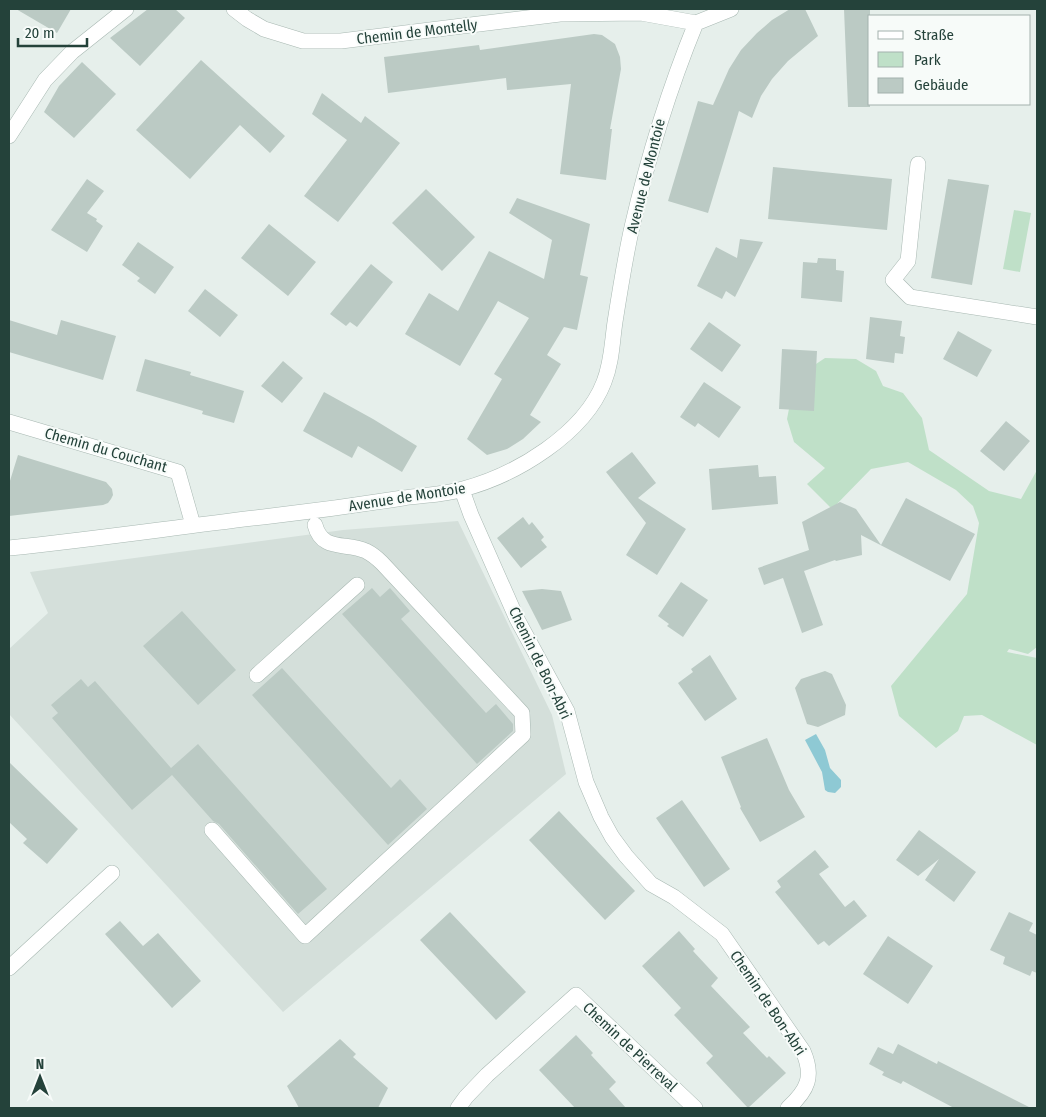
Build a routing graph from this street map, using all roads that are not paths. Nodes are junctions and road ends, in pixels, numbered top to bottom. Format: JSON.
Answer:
{"nodes":[{"id":1,"x":126,"y":9,"type":"edge"},
{"id":2,"x":234,"y":9,"type":"edge"},
{"id":3,"x":732,"y":9,"type":"edge"},
{"id":4,"x":696,"y":23,"type":"junction"},
{"id":5,"x":9,"y":136,"type":"edge"},
{"id":6,"x":918,"y":164,"type":"dead end"},
{"id":7,"x":1037,"y":317,"type":"edge"},
{"id":8,"x":9,"y":422,"type":"edge"},
{"id":9,"x":462,"y":490,"type":"junction"},
{"id":10,"x":193,"y":525,"type":"junction"},
{"id":11,"x":315,"y":525,"type":"dead end"},
{"id":12,"x":9,"y":548,"type":"edge"},
{"id":13,"x":357,"y":585,"type":"dead end"},
{"id":14,"x":257,"y":675,"type":"dead end"},
{"id":15,"x":212,"y":830,"type":"dead end"},
{"id":16,"x":112,"y":873,"type":"dead end"},
{"id":17,"x":9,"y":968,"type":"edge"},
{"id":18,"x":458,"y":1108,"type":"edge"},
{"id":19,"x":695,"y":1108,"type":"edge"},
{"id":20,"x":788,"y":1108,"type":"edge"}],
"edges":[{"from":1,"to":5,"type":"street"},
{"from":2,"to":4,"type":"street","name":"Chemin de Montelly"},
{"from":3,"to":4,"type":"street"},
{"from":4,"to":9,"type":"street","name":"Avenue de Montoie"},
{"from":6,"to":7,"type":"street"},
{"from":8,"to":10,"type":"street","name":"Chemin du Couchant"},
{"from":9,"to":10,"type":"street","name":"Avenue de Montoie"},
{"from":9,"to":20,"type":"street","name":"Chemin de Bon-Abri"},
{"from":10,"to":12,"type":"street","name":"Avenue de Montoie"},
{"from":11,"to":15,"type":"street"},
{"from":13,"to":14,"type":"street"},
{"from":16,"to":17,"type":"street"},
{"from":18,"to":19,"type":"street","name":"Chemin de Pierreval"}]}
